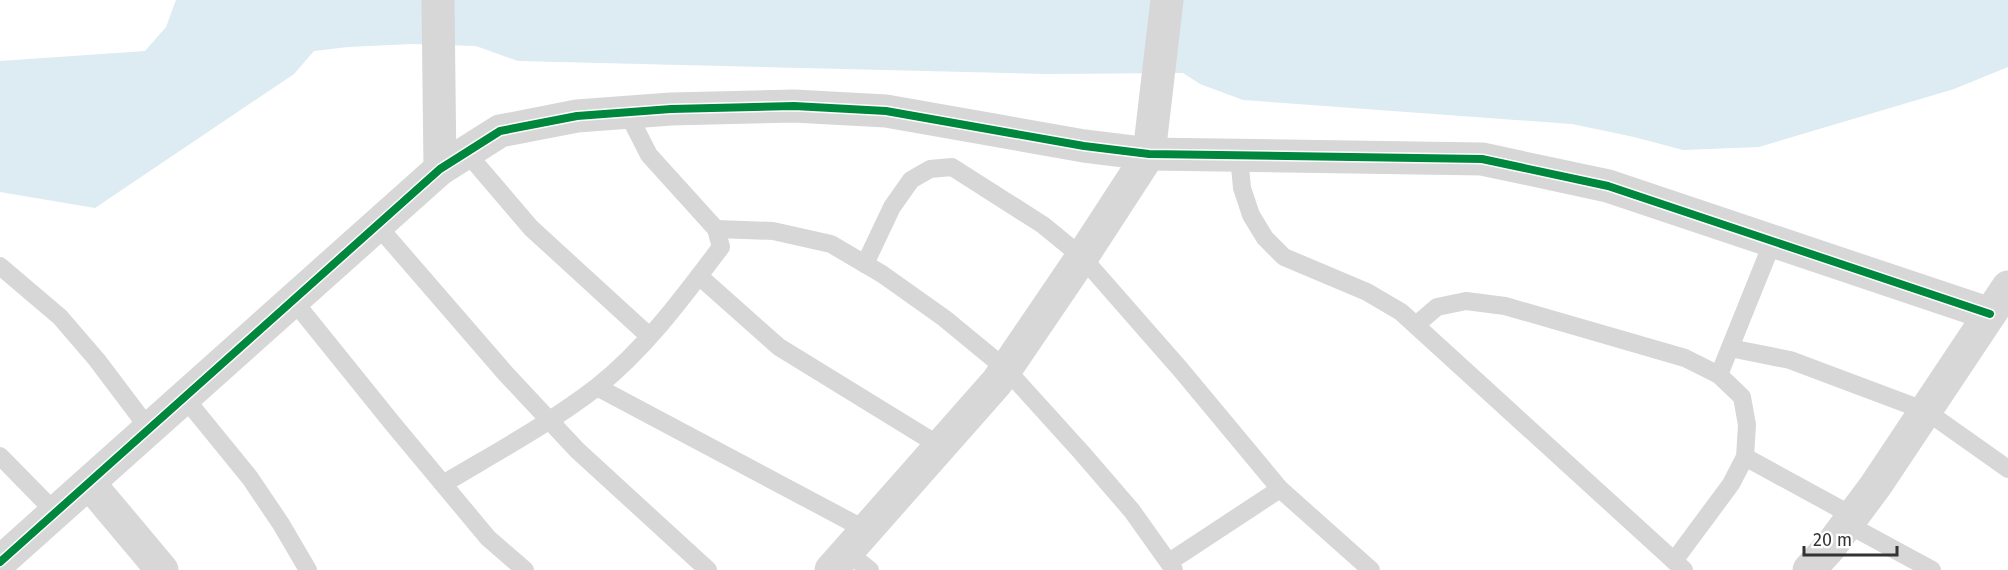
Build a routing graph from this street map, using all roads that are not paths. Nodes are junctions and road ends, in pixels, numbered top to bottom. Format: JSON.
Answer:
{"nodes":[{"id":1,"x":438,"y":0,"type":"edge"},
{"id":2,"x":1167,"y":0,"type":"edge"},
{"id":3,"x":627,"y":112,"type":"junction"},
{"id":4,"x":1149,"y":154,"type":"junction"},
{"id":5,"x":1239,"y":156,"type":"junction"},
{"id":6,"x":453,"y":161,"type":"junction"},
{"id":7,"x":377,"y":225,"type":"junction"},
{"id":8,"x":716,"y":229,"type":"junction"},
{"id":9,"x":1773,"y":241,"type":"junction"},
{"id":10,"x":1082,"y":257,"type":"junction"},
{"id":11,"x":865,"y":264,"type":"junction"},
{"id":12,"x":0,"y":266,"type":"edge"},
{"id":13,"x":699,"y":276,"type":"junction"},
{"id":14,"x":2008,"y":287,"type":"edge"},
{"id":15,"x":293,"y":300,"type":"junction"},
{"id":16,"x":1999,"y":318,"type":"edge"},
{"id":17,"x":1416,"y":325,"type":"junction"},
{"id":18,"x":649,"y":336,"type":"junction"},
{"id":19,"x":1730,"y":348,"type":"junction"},
{"id":20,"x":1006,"y":369,"type":"junction"},
{"id":21,"x":1719,"y":375,"type":"junction"},
{"id":22,"x":597,"y":387,"type":"junction"},
{"id":23,"x":184,"y":397,"type":"junction"},
{"id":24,"x":1926,"y":411,"type":"junction"},
{"id":25,"x":549,"y":421,"type":"junction"},
{"id":26,"x":149,"y":429,"type":"junction"},
{"id":27,"x":940,"y":446,"type":"junction"},
{"id":28,"x":0,"y":456,"type":"edge"},
{"id":29,"x":1745,"y":457,"type":"junction"},
{"id":30,"x":2008,"y":469,"type":"edge"},
{"id":31,"x":89,"y":483,"type":"junction"},
{"id":32,"x":443,"y":484,"type":"junction"},
{"id":33,"x":1280,"y":489,"type":"junction"},
{"id":34,"x":55,"y":512,"type":"junction"},
{"id":35,"x":1850,"y":520,"type":"junction"},
{"id":36,"x":854,"y":556,"type":"edge"},
{"id":37,"x":0,"y":562,"type":"edge"},
{"id":38,"x":504,"y":563,"type":"edge"},
{"id":39,"x":1171,"y":566,"type":"edge"},
{"id":40,"x":1679,"y":566,"type":"edge"},
{"id":41,"x":162,"y":570,"type":"edge"},
{"id":42,"x":308,"y":570,"type":"edge"},
{"id":43,"x":525,"y":570,"type":"edge"},
{"id":44,"x":708,"y":570,"type":"edge"},
{"id":45,"x":1371,"y":570,"type":"edge"},
{"id":46,"x":1809,"y":570,"type":"edge"},
{"id":47,"x":1932,"y":570,"type":"edge"}],
"edges":[{"from":1,"to":6,"type":"street"},
{"from":2,"to":4,"type":"street"},
{"from":3,"to":4,"type":"street"},
{"from":3,"to":6,"type":"street"},
{"from":3,"to":8,"type":"lane"},
{"from":4,"to":5,"type":"street"},
{"from":4,"to":10,"type":"street"},
{"from":5,"to":9,"type":"street"},
{"from":5,"to":17,"type":"lane"},
{"from":6,"to":7,"type":"street"},
{"from":6,"to":18,"type":"lane"},
{"from":7,"to":15,"type":"street"},
{"from":7,"to":25,"type":"lane"},
{"from":8,"to":11,"type":"lane"},
{"from":8,"to":13,"type":"lane"},
{"from":9,"to":16,"type":"street"},
{"from":9,"to":19,"type":"lane"},
{"from":10,"to":11,"type":"lane"},
{"from":10,"to":20,"type":"street"},
{"from":10,"to":33,"type":"lane"},
{"from":11,"to":20,"type":"lane"},
{"from":12,"to":26,"type":"lane"},
{"from":13,"to":18,"type":"lane"},
{"from":13,"to":27,"type":"lane"},
{"from":14,"to":16,"type":"street"},
{"from":15,"to":23,"type":"street"},
{"from":15,"to":32,"type":"lane"},
{"from":16,"to":24,"type":"street"},
{"from":17,"to":21,"type":"lane"},
{"from":17,"to":40,"type":"lane"},
{"from":18,"to":22,"type":"lane"},
{"from":19,"to":21,"type":"lane"},
{"from":19,"to":24,"type":"lane"},
{"from":20,"to":27,"type":"street"},
{"from":20,"to":39,"type":"lane"},
{"from":21,"to":29,"type":"lane"},
{"from":22,"to":25,"type":"lane"},
{"from":22,"to":36,"type":"lane"},
{"from":23,"to":26,"type":"street"},
{"from":23,"to":42,"type":"lane"},
{"from":24,"to":30,"type":"lane"},
{"from":24,"to":35,"type":"street"},
{"from":25,"to":32,"type":"lane"},
{"from":25,"to":44,"type":"lane"},
{"from":26,"to":31,"type":"street"},
{"from":27,"to":36,"type":"street"},
{"from":28,"to":34,"type":"lane"},
{"from":29,"to":35,"type":"lane"},
{"from":29,"to":40,"type":"lane"},
{"from":31,"to":34,"type":"street"},
{"from":31,"to":41,"type":"street"},
{"from":32,"to":38,"type":"lane"},
{"from":33,"to":39,"type":"lane"},
{"from":33,"to":45,"type":"lane"},
{"from":34,"to":37,"type":"street"},
{"from":35,"to":46,"type":"street"},
{"from":35,"to":47,"type":"lane"},
{"from":38,"to":43,"type":"lane"}]}
